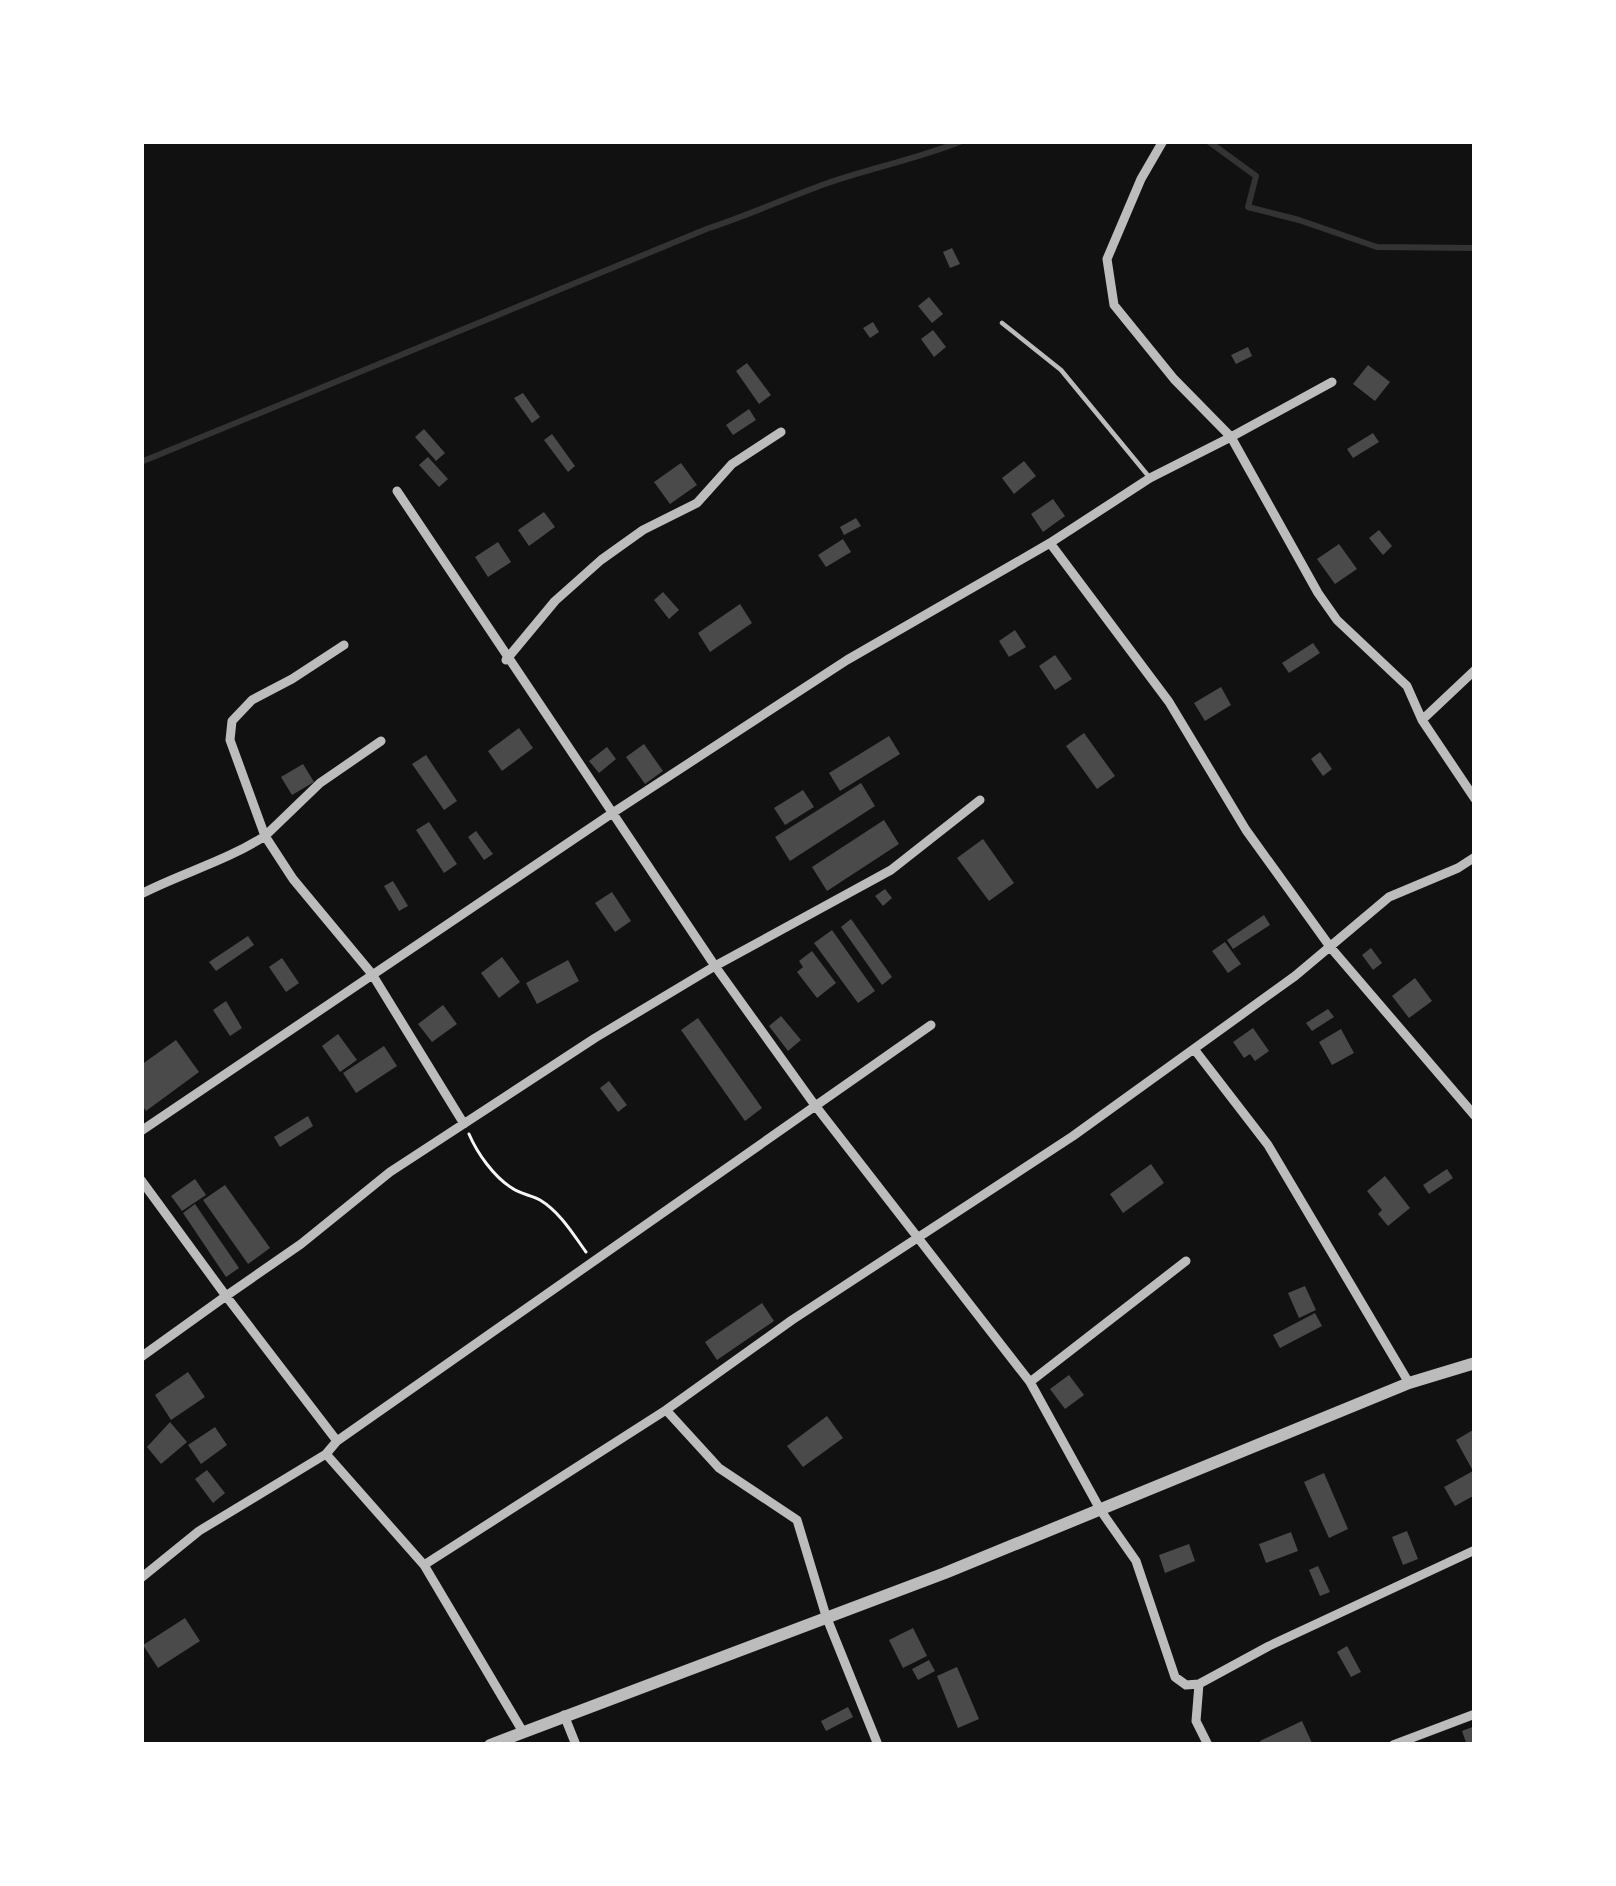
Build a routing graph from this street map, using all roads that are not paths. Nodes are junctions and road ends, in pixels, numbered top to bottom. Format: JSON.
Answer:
{"nodes":[{"id":1,"x":1162,"y":141,"type":"edge"},
{"id":2,"x":1002,"y":323,"type":"dead end"},
{"id":3,"x":1332,"y":382,"type":"dead end"},
{"id":4,"x":781,"y":432,"type":"dead end"},
{"id":5,"x":1231,"y":437,"type":"junction"},
{"id":6,"x":1150,"y":478,"type":"junction"},
{"id":7,"x":397,"y":491,"type":"dead end"},
{"id":8,"x":1050,"y":543,"type":"junction"},
{"id":9,"x":344,"y":645,"type":"dead end"},
{"id":10,"x":506,"y":659,"type":"junction"},
{"id":11,"x":1475,"y":670,"type":"edge"},
{"id":12,"x":1422,"y":720,"type":"junction"},
{"id":13,"x":381,"y":740,"type":"dead end"},
{"id":14,"x":1475,"y":799,"type":"edge"},
{"id":15,"x":980,"y":800,"type":"dead end"},
{"id":16,"x":610,"y":814,"type":"junction"},
{"id":17,"x":265,"y":836,"type":"junction"},
{"id":18,"x":1475,"y":857,"type":"edge"},
{"id":19,"x":141,"y":894,"type":"edge"},
{"id":20,"x":1331,"y":948,"type":"junction"},
{"id":21,"x":715,"y":966,"type":"junction"},
{"id":22,"x":372,"y":974,"type":"junction"},
{"id":23,"x":932,"y":1025,"type":"dead end"},
{"id":24,"x":1194,"y":1049,"type":"junction"},
{"id":25,"x":814,"y":1104,"type":"junction"},
{"id":26,"x":1475,"y":1117,"type":"edge"},
{"id":27,"x":464,"y":1124,"type":"junction"},
{"id":28,"x":141,"y":1131,"type":"edge"},
{"id":29,"x":141,"y":1180,"type":"edge"},
{"id":30,"x":917,"y":1237,"type":"junction"},
{"id":31,"x":1186,"y":1261,"type":"dead end"},
{"id":32,"x":226,"y":1296,"type":"junction"},
{"id":33,"x":141,"y":1357,"type":"edge"},
{"id":34,"x":1475,"y":1363,"type":"edge"},
{"id":35,"x":1030,"y":1382,"type":"junction"},
{"id":36,"x":1409,"y":1383,"type":"junction"},
{"id":37,"x":667,"y":1410,"type":"junction"},
{"id":38,"x":337,"y":1441,"type":"junction"},
{"id":39,"x":326,"y":1454,"type":"junction"},
{"id":40,"x":1100,"y":1511,"type":"junction"},
{"id":41,"x":1475,"y":1550,"type":"edge"},
{"id":42,"x":424,"y":1565,"type":"junction"},
{"id":43,"x":141,"y":1578,"type":"edge"},
{"id":44,"x":826,"y":1616,"type":"junction"},
{"id":45,"x":1199,"y":1684,"type":"junction"},
{"id":46,"x":1475,"y":1714,"type":"edge"},
{"id":47,"x":564,"y":1715,"type":"junction"},
{"id":48,"x":524,"y":1732,"type":"junction"},
{"id":49,"x":490,"y":1745,"type":"edge"},
{"id":50,"x":576,"y":1745,"type":"edge"},
{"id":51,"x":878,"y":1745,"type":"edge"},
{"id":52,"x":1208,"y":1745,"type":"edge"},
{"id":53,"x":1393,"y":1745,"type":"edge"}],
"edges":[{"from":1,"to":5,"type":"street"},
{"from":2,"to":6,"type":"lane"},
{"from":3,"to":5,"type":"street"},
{"from":4,"to":10,"type":"street"},
{"from":5,"to":6,"type":"street"},
{"from":5,"to":12,"type":"street"},
{"from":6,"to":8,"type":"street"},
{"from":7,"to":10,"type":"street"},
{"from":8,"to":16,"type":"street"},
{"from":8,"to":20,"type":"street"},
{"from":9,"to":17,"type":"street"},
{"from":10,"to":16,"type":"street"},
{"from":11,"to":12,"type":"street"},
{"from":12,"to":14,"type":"street"},
{"from":13,"to":17,"type":"street"},
{"from":15,"to":21,"type":"street"},
{"from":16,"to":21,"type":"street"},
{"from":16,"to":22,"type":"street"},
{"from":17,"to":19,"type":"street"},
{"from":17,"to":22,"type":"street"},
{"from":18,"to":20,"type":"street"},
{"from":20,"to":24,"type":"street"},
{"from":20,"to":26,"type":"street"},
{"from":21,"to":25,"type":"street"},
{"from":21,"to":27,"type":"street"},
{"from":22,"to":27,"type":"street"},
{"from":22,"to":28,"type":"street"},
{"from":23,"to":25,"type":"street"},
{"from":24,"to":30,"type":"street"},
{"from":24,"to":36,"type":"street"},
{"from":25,"to":30,"type":"street"},
{"from":25,"to":38,"type":"street"},
{"from":27,"to":32,"type":"street"},
{"from":29,"to":32,"type":"street"},
{"from":30,"to":35,"type":"street"},
{"from":30,"to":37,"type":"street"},
{"from":31,"to":35,"type":"street"},
{"from":32,"to":33,"type":"street"},
{"from":32,"to":38,"type":"street"},
{"from":34,"to":36,"type":"street"},
{"from":35,"to":40,"type":"street"},
{"from":36,"to":40,"type":"street"},
{"from":37,"to":42,"type":"street"},
{"from":37,"to":44,"type":"street"},
{"from":38,"to":39,"type":"street"},
{"from":39,"to":42,"type":"street"},
{"from":39,"to":43,"type":"street"},
{"from":40,"to":44,"type":"street"},
{"from":40,"to":45,"type":"street"},
{"from":41,"to":45,"type":"street"},
{"from":42,"to":48,"type":"street"},
{"from":44,"to":47,"type":"street"},
{"from":44,"to":51,"type":"street"},
{"from":45,"to":52,"type":"street"},
{"from":46,"to":53,"type":"street"},
{"from":47,"to":48,"type":"street"},
{"from":47,"to":50,"type":"street"},
{"from":48,"to":49,"type":"street"}]}
